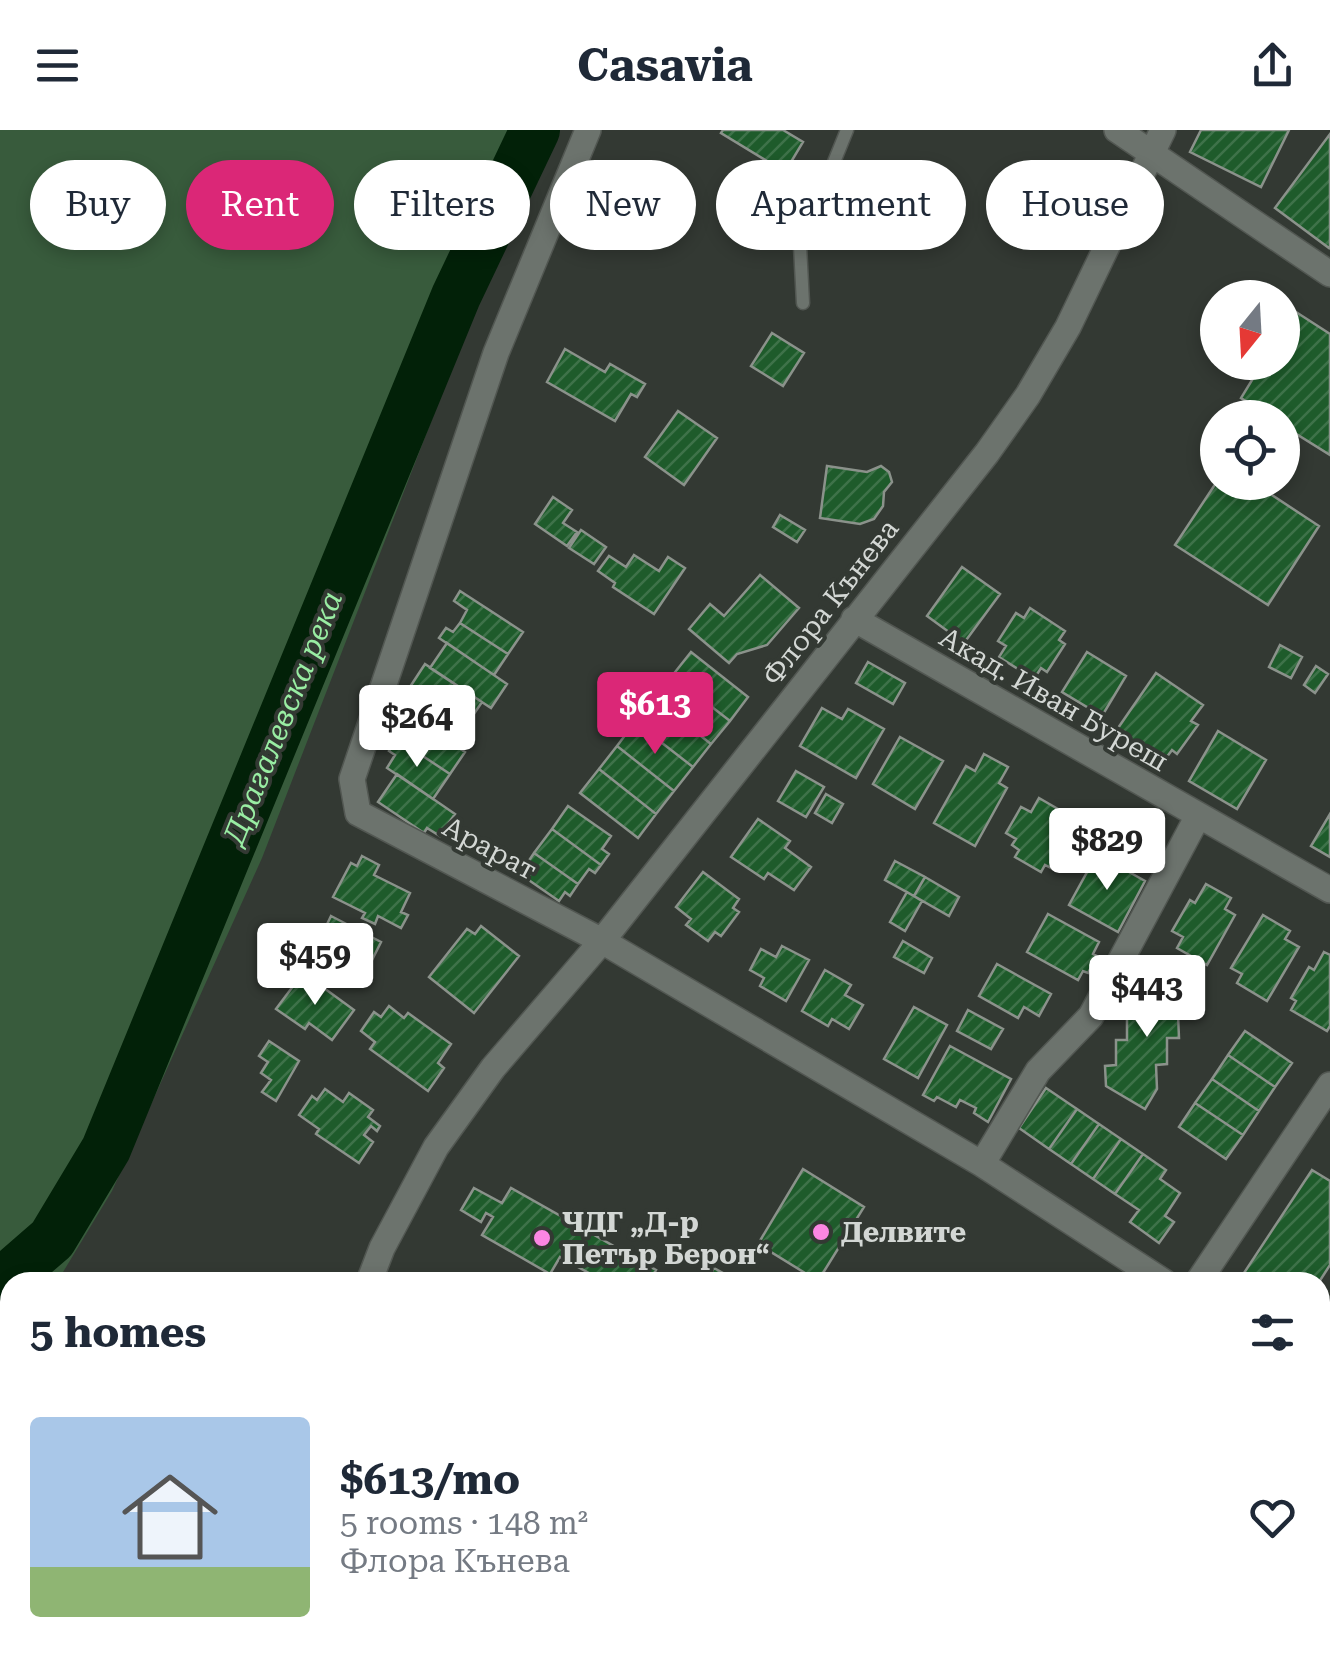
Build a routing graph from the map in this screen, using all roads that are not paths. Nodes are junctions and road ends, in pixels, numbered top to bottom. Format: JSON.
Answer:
{"nodes":[{"id":1,"x":588,"y":130,"type":"edge"},
{"id":2,"x":847,"y":130,"type":"edge"},
{"id":3,"x":1116,"y":130,"type":"edge"},
{"id":4,"x":1163,"y":130,"type":"edge"},
{"id":5,"x":1150,"y":154,"type":"junction"},
{"id":6,"x":1330,"y":274,"type":"edge"},
{"id":7,"x":803,"y":303,"type":"dead end"},
{"id":8,"x":854,"y":619,"type":"junction"},
{"id":9,"x":1198,"y":816,"type":"junction"},
{"id":10,"x":1330,"y":890,"type":"edge"},
{"id":11,"x":602,"y":940,"type":"junction"},
{"id":12,"x":1330,"y":1085,"type":"edge"},
{"id":13,"x":982,"y":1164,"type":"junction"},
{"id":14,"x":372,"y":1272,"type":"edge"},
{"id":15,"x":1149,"y":1272,"type":"edge"},
{"id":16,"x":1205,"y":1272,"type":"edge"}],
"edges":[{"from":1,"to":11,"type":"street","name":"Арарат"},
{"from":2,"to":7,"type":"lane"},
{"from":3,"to":5,"type":"street"},
{"from":4,"to":5,"type":"street","name":"Флора Кънева"},
{"from":5,"to":6,"type":"street"},
{"from":5,"to":8,"type":"street","name":"Флора Кънева"},
{"from":8,"to":9,"type":"street","name":"Акад. Иван Буреш"},
{"from":8,"to":11,"type":"street","name":"Флора Кънева"},
{"from":9,"to":10,"type":"street","name":"Акад. Иван Буреш"},
{"from":9,"to":13,"type":"street"},
{"from":11,"to":13,"type":"street","name":"Арарат"},
{"from":11,"to":14,"type":"street","name":"Флора Кънева"},
{"from":12,"to":16,"type":"street"},
{"from":13,"to":15,"type":"street","name":"Арарат"}]}
